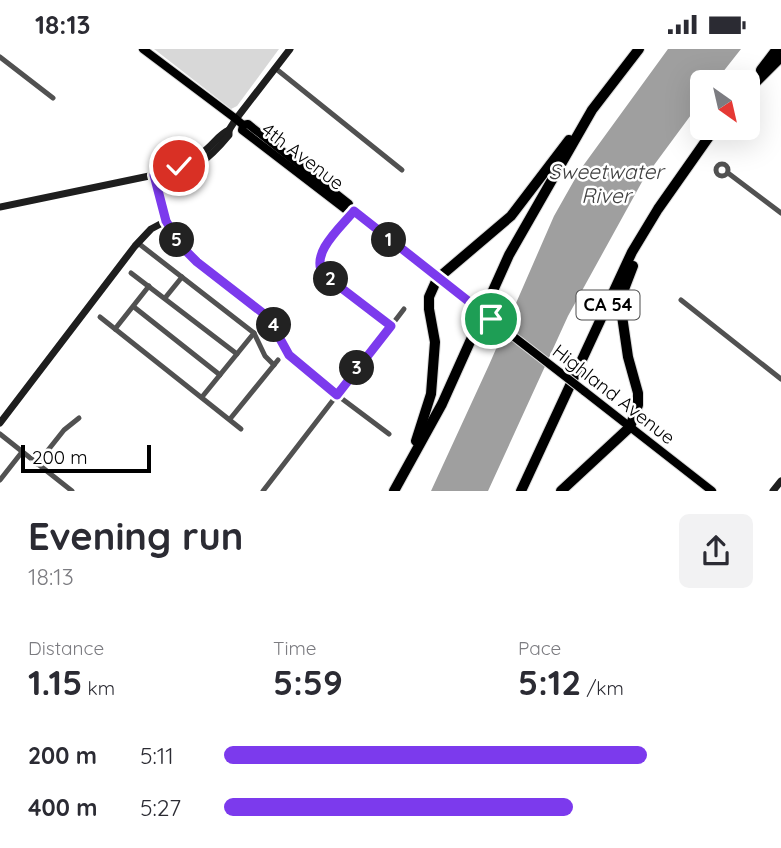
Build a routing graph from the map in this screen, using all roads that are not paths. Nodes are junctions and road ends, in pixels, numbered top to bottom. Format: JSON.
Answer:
{"nodes":[{"id":1,"x":143,"y":49,"type":"edge"},
{"id":2,"x":290,"y":49,"type":"edge"},
{"id":3,"x":639,"y":49,"type":"edge"},
{"id":4,"x":777,"y":49,"type":"edge"},
{"id":5,"x":0,"y":57,"type":"edge"},
{"id":6,"x":781,"y":57,"type":"edge"},
{"id":7,"x":275,"y":68,"type":"junction"},
{"id":8,"x":760,"y":72,"type":"edge"},
{"id":9,"x":760,"y":77,"type":"edge"},
{"id":10,"x":53,"y":98,"type":"dead end"},
{"id":11,"x":592,"y":110,"type":"junction"},
{"id":12,"x":239,"y":122,"type":"junction"},
{"id":13,"x":706,"y":140,"type":"edge"},
{"id":14,"x":402,"y":170,"type":"dead end"},
{"id":15,"x":684,"y":170,"type":"junction"},
{"id":16,"x":728,"y":173,"type":"dead end"},
{"id":17,"x":154,"y":175,"type":"junction"},
{"id":18,"x":0,"y":207,"type":"edge"},
{"id":19,"x":351,"y":209,"type":"junction"},
{"id":20,"x":781,"y":213,"type":"edge"},
{"id":21,"x":363,"y":220,"type":"joint"},
{"id":22,"x":166,"y":221,"type":"junction"},
{"id":23,"x":138,"y":243,"type":"junction"},
{"id":24,"x":131,"y":273,"type":"dead end"},
{"id":25,"x":181,"y":277,"type":"junction"},
{"id":26,"x":437,"y":279,"type":"junction"},
{"id":27,"x":149,"y":286,"type":"junction"},
{"id":28,"x":165,"y":298,"type":"junction"},
{"id":29,"x":681,"y":300,"type":"dead end"},
{"id":30,"x":134,"y":307,"type":"junction"},
{"id":31,"x":404,"y":309,"type":"dead end"},
{"id":32,"x":100,"y":317,"type":"dead end"},
{"id":33,"x":391,"y":326,"type":"junction"},
{"id":34,"x":115,"y":329,"type":"junction"},
{"id":35,"x":254,"y":333,"type":"junction"},
{"id":36,"x":237,"y":354,"type":"junction"},
{"id":37,"x":220,"y":375,"type":"junction"},
{"id":38,"x":781,"y":379,"type":"edge"},
{"id":39,"x":337,"y":395,"type":"junction"},
{"id":40,"x":202,"y":397,"type":"junction"},
{"id":41,"x":79,"y":418,"type":"dead end"},
{"id":42,"x":230,"y":419,"type":"junction"},
{"id":43,"x":0,"y":423,"type":"edge"},
{"id":44,"x":631,"y":427,"type":"junction"},
{"id":45,"x":242,"y":429,"type":"dead end"},
{"id":46,"x":0,"y":434,"type":"edge"},
{"id":47,"x":389,"y":434,"type":"dead end"},
{"id":48,"x":22,"y":452,"type":"junction"},
{"id":49,"x":37,"y":464,"type":"junction"},
{"id":50,"x":405,"y":471,"type":"junction"},
{"id":51,"x":0,"y":480,"type":"edge"},
{"id":52,"x":781,"y":481,"type":"edge"},
{"id":53,"x":72,"y":491,"type":"edge"},
{"id":54,"x":263,"y":491,"type":"edge"},
{"id":55,"x":394,"y":491,"type":"edge"},
{"id":56,"x":521,"y":491,"type":"edge"},
{"id":57,"x":561,"y":491,"type":"edge"},
{"id":58,"x":712,"y":491,"type":"edge"},
{"id":59,"x":773,"y":491,"type":"edge"}],
"edges":[{"from":1,"to":12,"type":"main road","name":"4th Avenue"},
{"from":2,"to":7,"type":"street"},
{"from":3,"to":11,"type":"highway"},
{"from":4,"to":8,"type":"highway"},
{"from":5,"to":10,"type":"street"},
{"from":6,"to":9,"type":"highway"},
{"from":7,"to":12,"type":"street"},
{"from":7,"to":14,"type":"street"},
{"from":11,"to":26,"type":"highway"},
{"from":11,"to":50,"type":"highway"},
{"from":12,"to":17,"type":"street"},
{"from":12,"to":19,"type":"main road","name":"4th Avenue"},
{"from":13,"to":15,"type":"highway","number":"CA 54"},
{"from":15,"to":44,"type":"highway"},
{"from":15,"to":56,"type":"highway","number":"CA 54"},
{"from":16,"to":20,"type":"street"},
{"from":17,"to":18,"type":"street"},
{"from":17,"to":22,"type":"street"},
{"from":19,"to":21,"type":"main road","name":"4th Avenue"},
{"from":19,"to":33,"type":"street"},
{"from":21,"to":26,"type":"main road","name":"Highland Avenue"},
{"from":22,"to":23,"type":"street"},
{"from":22,"to":39,"type":"street"},
{"from":23,"to":25,"type":"street"},
{"from":23,"to":43,"type":"street"},
{"from":24,"to":27,"type":"street"},
{"from":25,"to":28,"type":"street"},
{"from":25,"to":35,"type":"street"},
{"from":26,"to":44,"type":"main road","name":"Highland Avenue","bridge":true},
{"from":26,"to":50,"type":"highway"},
{"from":27,"to":28,"type":"street"},
{"from":27,"to":30,"type":"street"},
{"from":28,"to":36,"type":"street"},
{"from":29,"to":38,"type":"street"},
{"from":30,"to":34,"type":"street"},
{"from":30,"to":37,"type":"street"},
{"from":31,"to":33,"type":"street"},
{"from":32,"to":34,"type":"street"},
{"from":33,"to":39,"type":"street"},
{"from":34,"to":40,"type":"street"},
{"from":35,"to":36,"type":"street"},
{"from":35,"to":42,"type":"street"},
{"from":36,"to":37,"type":"street"},
{"from":37,"to":40,"type":"street"},
{"from":39,"to":47,"type":"street"},
{"from":39,"to":54,"type":"street"},
{"from":40,"to":42,"type":"street"},
{"from":41,"to":49,"type":"street"},
{"from":42,"to":45,"type":"street"},
{"from":44,"to":57,"type":"highway"},
{"from":44,"to":58,"type":"main road","name":"Highland Avenue"},
{"from":46,"to":48,"type":"street"},
{"from":48,"to":49,"type":"street"},
{"from":48,"to":51,"type":"street"},
{"from":49,"to":53,"type":"street"},
{"from":50,"to":55,"type":"highway"},
{"from":52,"to":59,"type":"street"}]}
